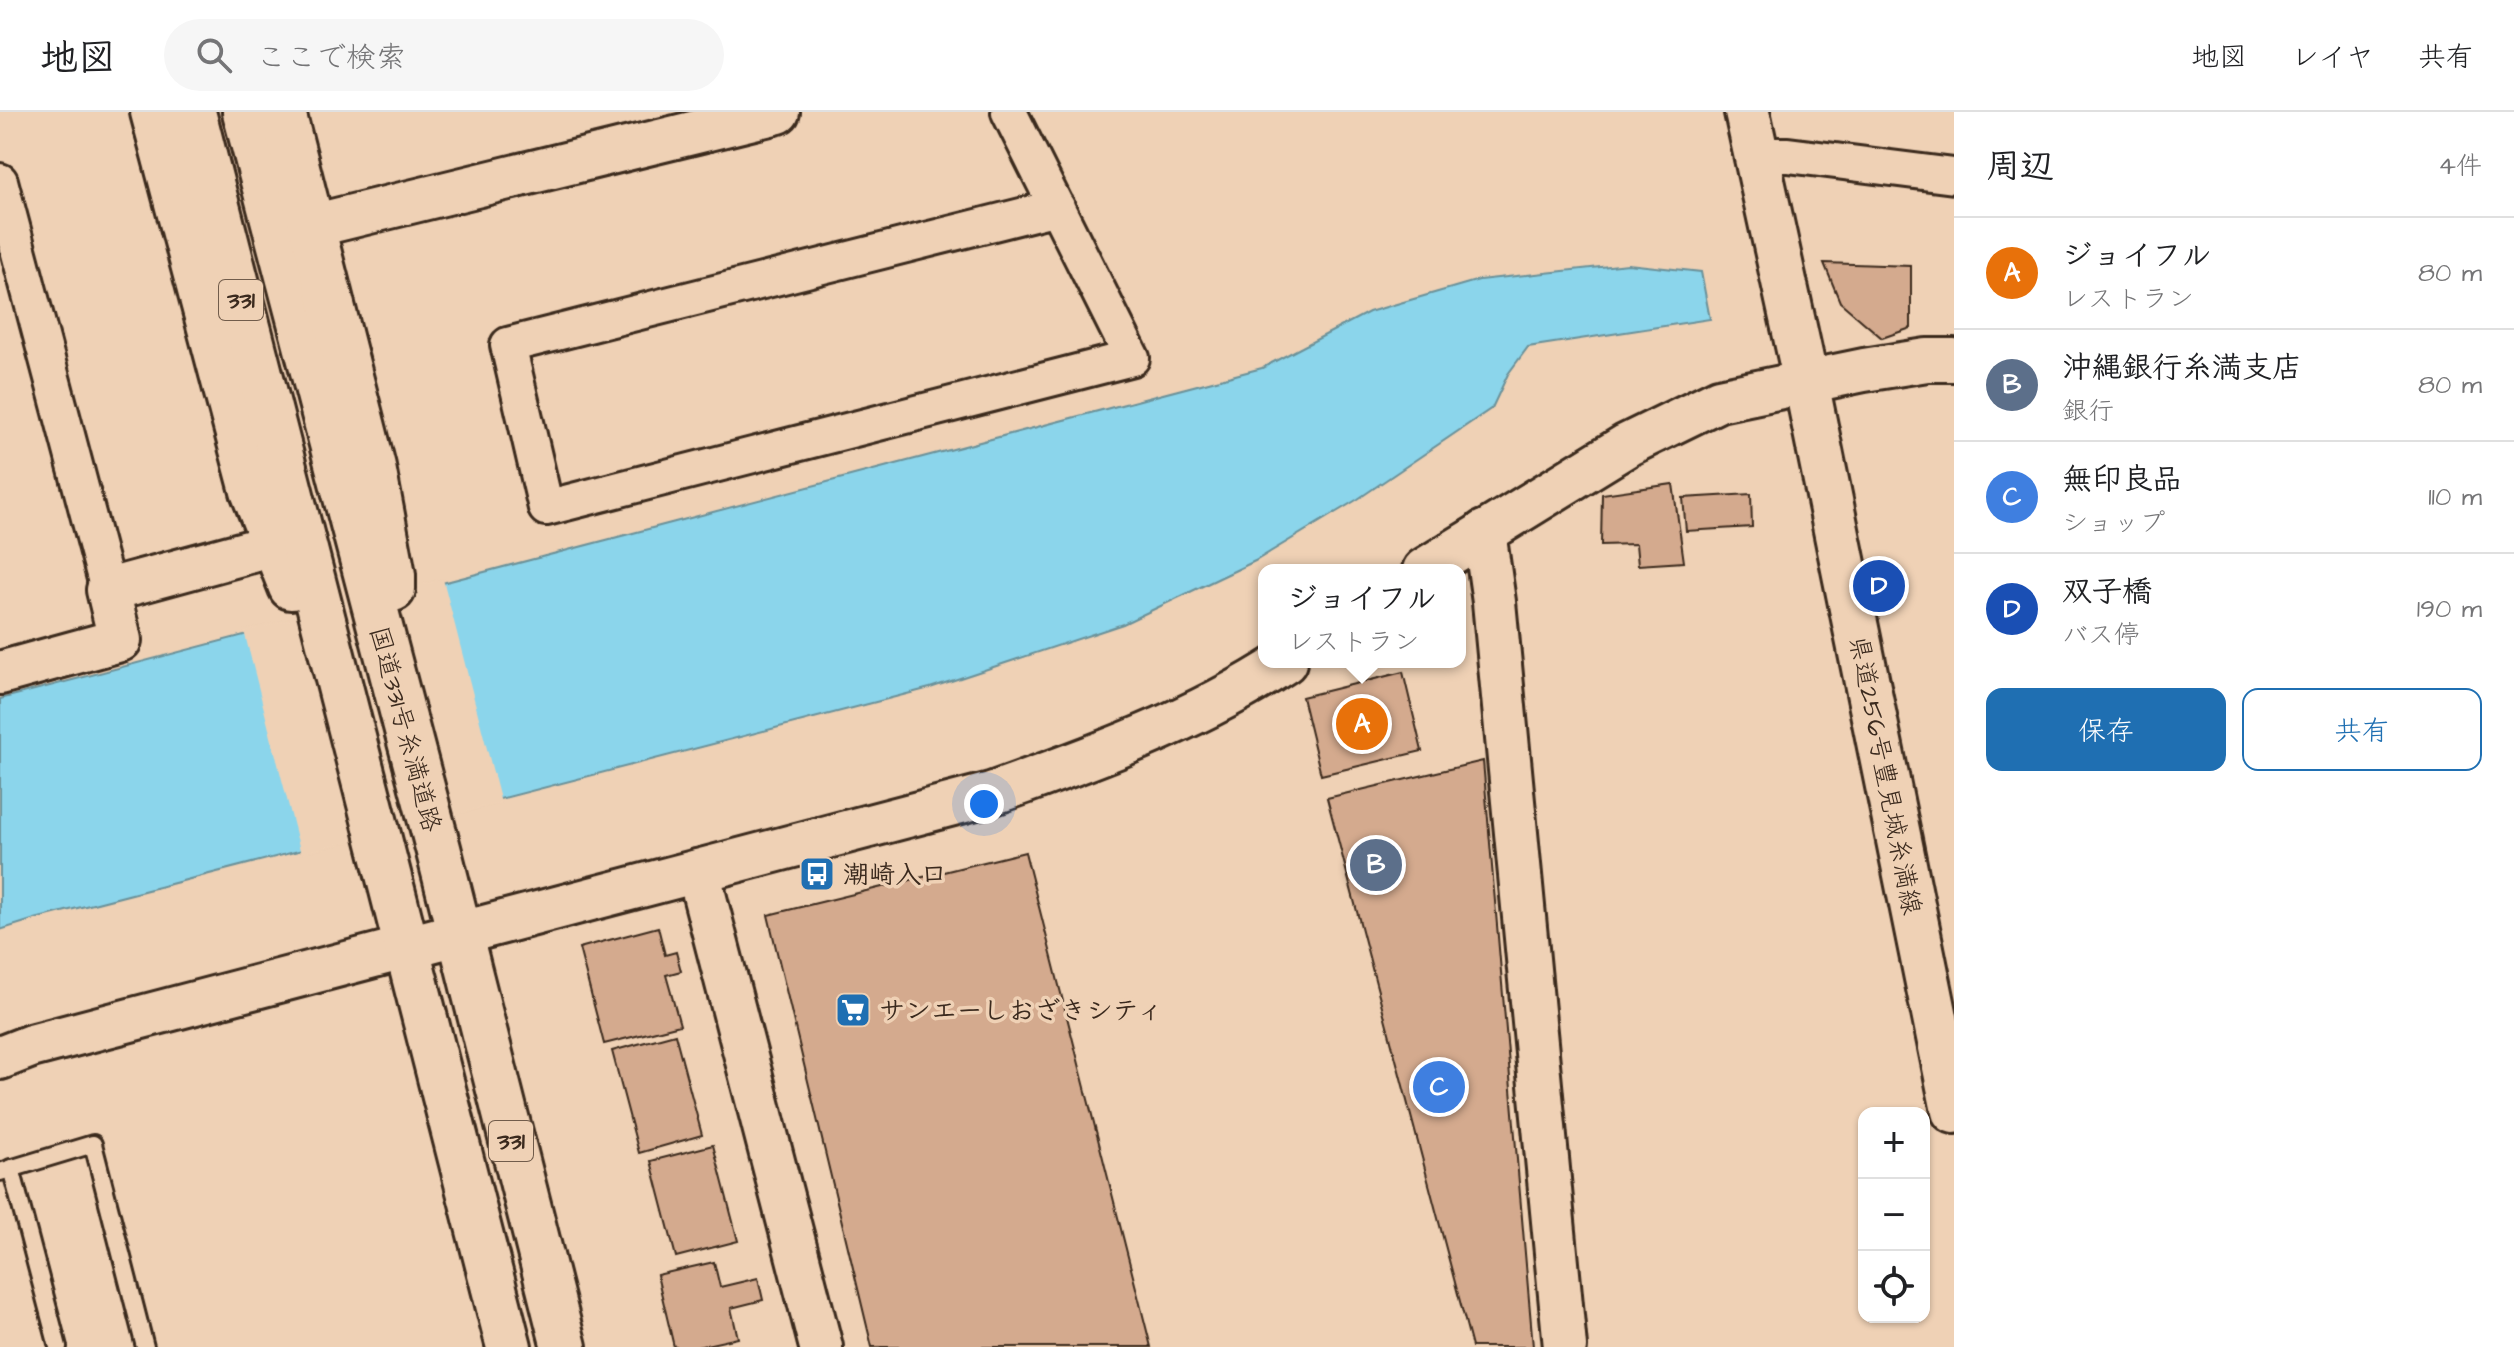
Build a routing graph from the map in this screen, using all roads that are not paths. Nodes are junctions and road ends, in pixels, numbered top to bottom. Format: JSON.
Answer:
{"nodes":[{"id":1,"x":153,"y":112,"type":"edge"},
{"id":2,"x":193,"y":112,"type":"edge"},
{"id":3,"x":245,"y":112,"type":"edge"},
{"id":4,"x":283,"y":112,"type":"edge"},
{"id":5,"x":778,"y":112,"type":"edge"},
{"id":6,"x":1009,"y":112,"type":"edge"},
{"id":7,"x":1747,"y":112,"type":"edge"},
{"id":8,"x":1757,"y":155,"type":"junction"},
{"id":9,"x":1954,"y":176,"type":"edge"},
{"id":10,"x":0,"y":181,"type":"edge"},
{"id":11,"x":1057,"y":207,"type":"junction"},
{"id":12,"x":312,"y":226,"type":"junction"},
{"id":13,"x":1954,"y":360,"type":"edge"},
{"id":14,"x":1806,"y":382,"type":"junction"},
{"id":15,"x":1484,"y":532,"type":"junction"},
{"id":16,"x":274,"y":545,"type":"junction"},
{"id":17,"x":1433,"y":564,"type":"edge"},
{"id":18,"x":379,"y":578,"type":"junction"},
{"id":19,"x":108,"y":590,"type":"junction"},
{"id":20,"x":306,"y":598,"type":"junction"},
{"id":21,"x":1275,"y":668,"type":"edge"},
{"id":22,"x":0,"y":673,"type":"edge"},
{"id":23,"x":698,"y":871,"type":"junction"},
{"id":24,"x":458,"y":935,"type":"junction"},
{"id":25,"x":407,"y":948,"type":"junction"},
{"id":26,"x":0,"y":1058,"type":"edge"},
{"id":27,"x":1954,"y":1111,"type":"edge"},
{"id":28,"x":5,"y":1170,"type":"edge"},
{"id":29,"x":58,"y":1347,"type":"edge"},
{"id":30,"x":145,"y":1347,"type":"edge"},
{"id":31,"x":509,"y":1347,"type":"edge"},
{"id":32,"x":564,"y":1347,"type":"edge"},
{"id":33,"x":821,"y":1347,"type":"edge"},
{"id":34,"x":1565,"y":1347,"type":"edge"}],
"edges":[{"from":1,"to":16,"type":"main road"},
{"from":2,"to":20,"type":"main road","name":"国道331号糸満道路","number":"331"},
{"from":3,"to":18,"type":"main road","name":"国道331号糸満道路","number":"331"},
{"from":4,"to":12,"type":"main road"},
{"from":5,"to":12,"type":"street"},
{"from":6,"to":11,"type":"street"},
{"from":7,"to":8,"type":"main road","name":"県道256号豊見城糸満線"},
{"from":8,"to":9,"type":"street"},
{"from":8,"to":14,"type":"main road","name":"県道256号豊見城糸満線"},
{"from":10,"to":19,"type":"street"},
{"from":11,"to":11,"type":"street"},
{"from":12,"to":18,"type":"main road"},
{"from":13,"to":14,"type":"street"},
{"from":14,"to":15,"type":"street"},
{"from":14,"to":27,"type":"main road","name":"県道256号豊見城糸満線"},
{"from":15,"to":17,"type":"street"},
{"from":15,"to":34,"type":"street"},
{"from":16,"to":19,"type":"street"},
{"from":16,"to":20,"type":"main road"},
{"from":18,"to":24,"type":"main road","name":"国道331号糸満道路","number":"331"},
{"from":19,"to":22,"type":"street"},
{"from":20,"to":25,"type":"main road","name":"国道331号糸満道路","number":"331"},
{"from":21,"to":23,"type":"street"},
{"from":23,"to":24,"type":"street"},
{"from":23,"to":33,"type":"street"},
{"from":24,"to":25,"type":"street"},
{"from":24,"to":32,"type":"main road","name":"国道331号糸満道路","number":"331"},
{"from":25,"to":26,"type":"street"},
{"from":25,"to":31,"type":"main road","name":"国道331号糸満道路","number":"331"},
{"from":28,"to":29,"type":"lane"},
{"from":28,"to":30,"type":"lane"}]}
